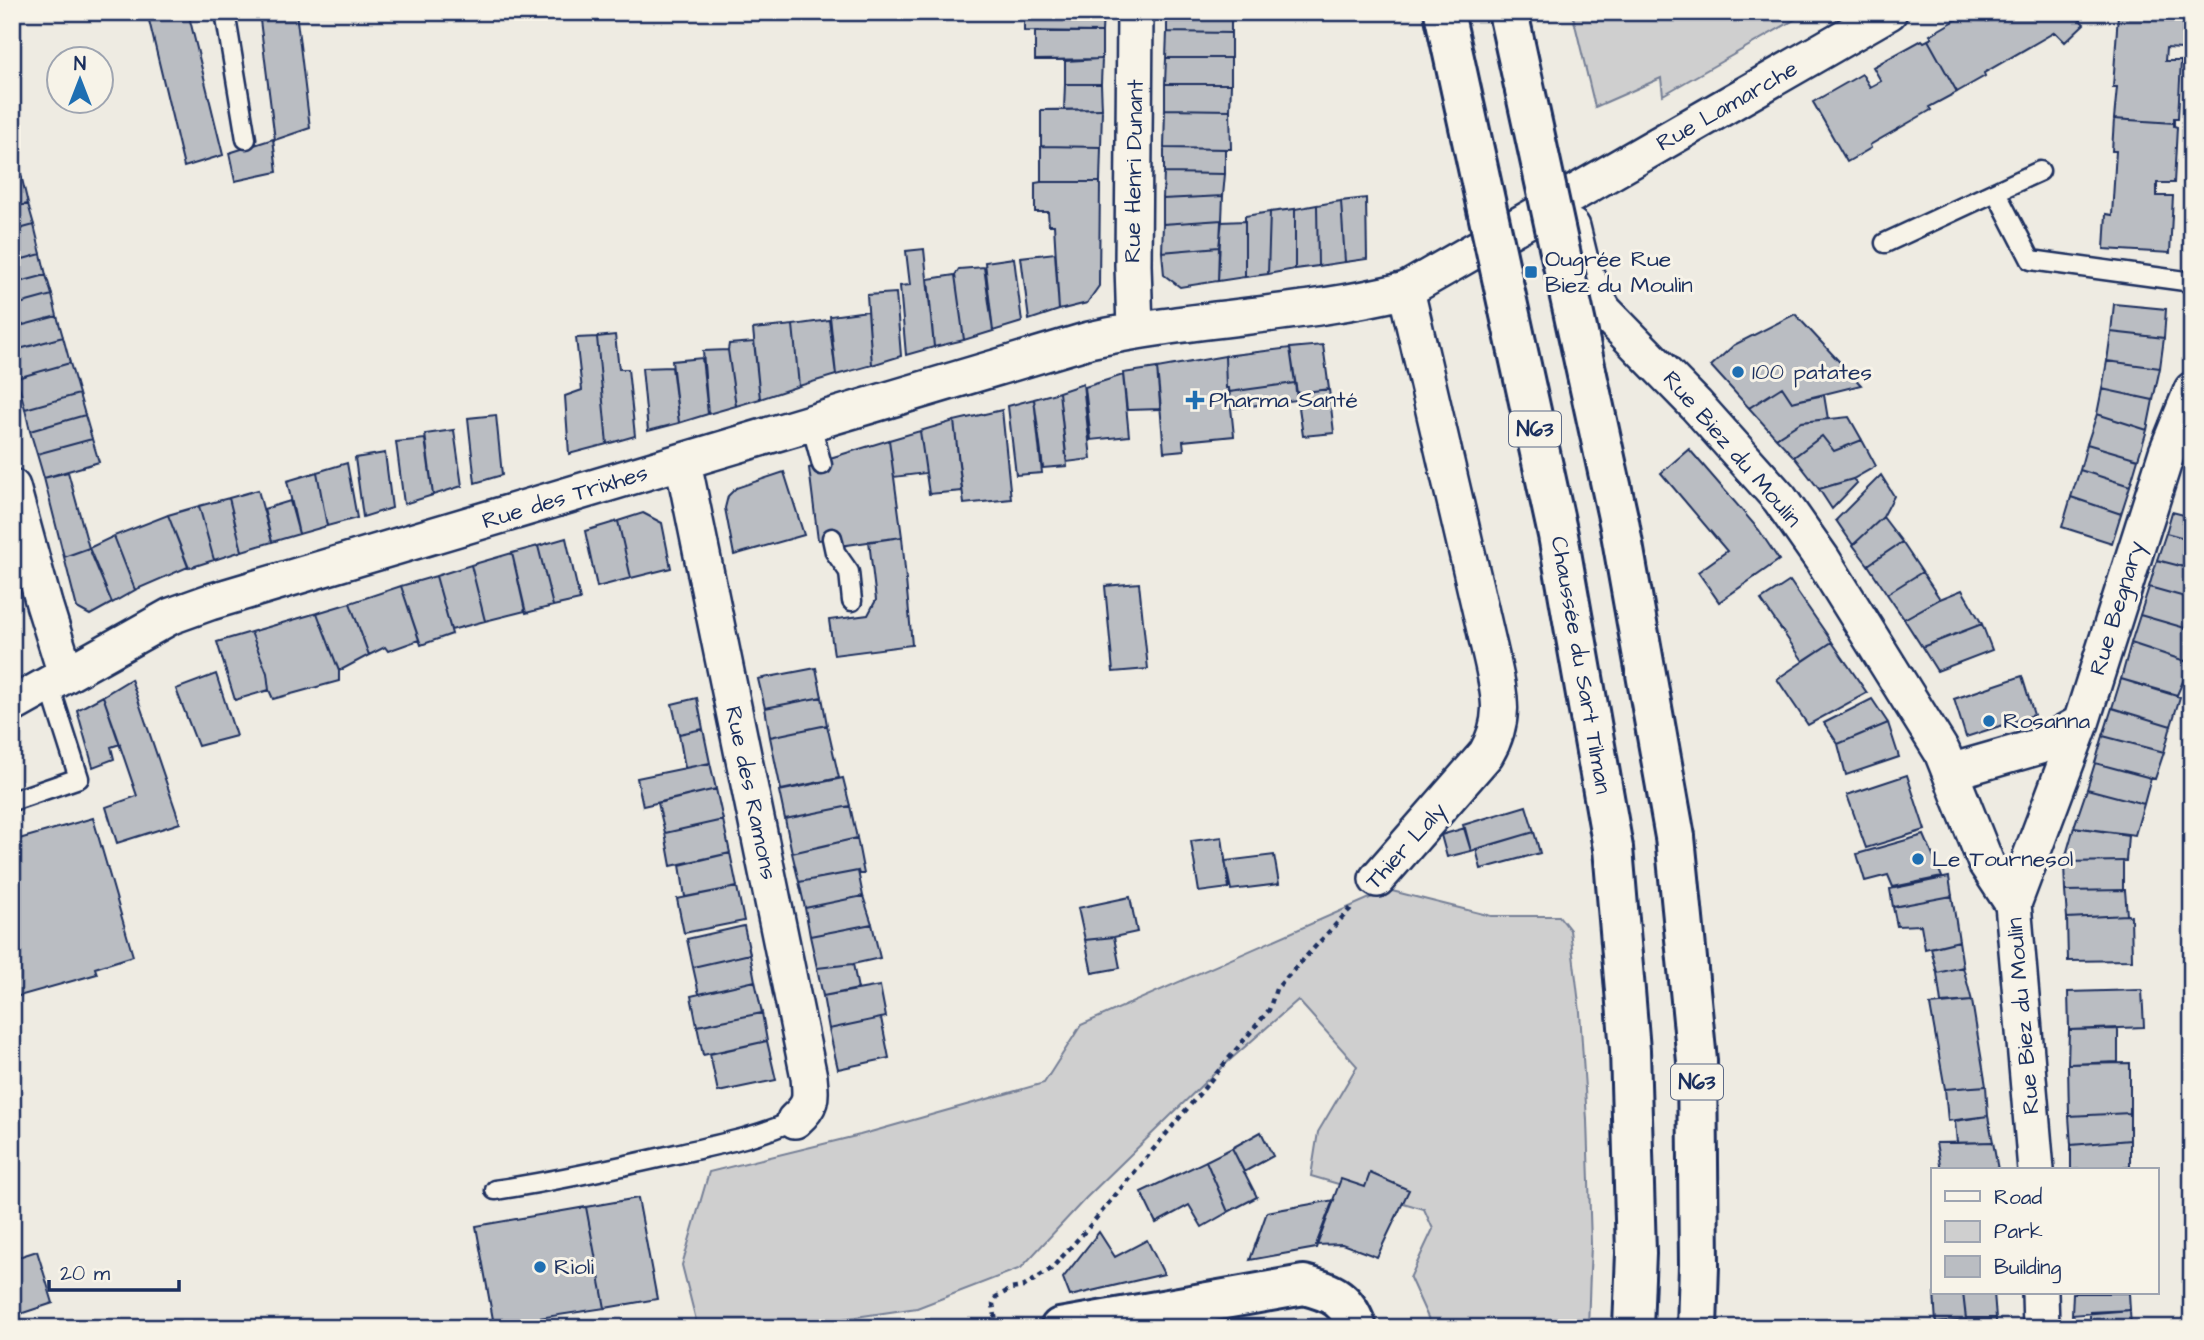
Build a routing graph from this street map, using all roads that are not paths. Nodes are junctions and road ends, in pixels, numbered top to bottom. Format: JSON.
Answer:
{"nodes":[{"id":1,"x":225,"y":12,"type":"edge"},
{"id":2,"x":1136,"y":12,"type":"edge"},
{"id":3,"x":1444,"y":12,"type":"edge"},
{"id":4,"x":1508,"y":12,"type":"edge"},
{"id":5,"x":1889,"y":12,"type":"edge"},
{"id":6,"x":246,"y":139,"type":"dead end"},
{"id":7,"x":2040,"y":171,"type":"dead end"},
{"id":8,"x":1996,"y":192,"type":"junction"},
{"id":9,"x":1565,"y":200,"type":"junction"},
{"id":10,"x":1885,"y":243,"type":"dead end"},
{"id":11,"x":2192,"y":282,"type":"edge"},
{"id":12,"x":1406,"y":290,"type":"junction"},
{"id":13,"x":1135,"y":330,"type":"junction"},
{"id":14,"x":2192,"y":391,"type":"edge"},
{"id":15,"x":811,"y":424,"type":"junction"},
{"id":16,"x":683,"y":462,"type":"junction"},
{"id":17,"x":822,"y":465,"type":"dead end"},
{"id":18,"x":12,"y":487,"type":"edge"},
{"id":19,"x":832,"y":538,"type":"dead end"},
{"id":20,"x":852,"y":601,"type":"dead end"},
{"id":21,"x":58,"y":679,"type":"junction"},
{"id":22,"x":12,"y":705,"type":"edge"},
{"id":23,"x":2081,"y":723,"type":"junction"},
{"id":24,"x":1950,"y":772,"type":"junction"},
{"id":25,"x":12,"y":801,"type":"edge"},
{"id":26,"x":1377,"y":880,"type":"road end"},
{"id":27,"x":2013,"y":904,"type":"junction"},
{"id":28,"x":795,"y":1120,"type":"joint"},
{"id":29,"x":2036,"y":1168,"type":"edge"},
{"id":30,"x":495,"y":1190,"type":"dead end"},
{"id":31,"x":2040,"y":1294,"type":"edge"},
{"id":32,"x":1060,"y":1328,"type":"edge"},
{"id":33,"x":1357,"y":1328,"type":"edge"},
{"id":34,"x":1633,"y":1328,"type":"edge"},
{"id":35,"x":1697,"y":1328,"type":"edge"},
{"id":36,"x":2041,"y":1328,"type":"edge"}],
"edges":[{"from":1,"to":6,"type":"lane"},
{"from":2,"to":13,"type":"street","name":"Rue Henri Dunant"},
{"from":3,"to":34,"type":"main road","name":"Chaussée du Sart Tilman","number":"N63","bridge":true},
{"from":4,"to":35,"type":"main road","number":"N63","bridge":true},
{"from":5,"to":9,"type":"street","name":"Rue Lamarche"},
{"from":7,"to":8,"type":"lane"},
{"from":8,"to":10,"type":"lane"},
{"from":8,"to":11,"type":"lane"},
{"from":9,"to":12,"type":"street"},
{"from":9,"to":24,"type":"street","name":"Rue Biez du Moulin"},
{"from":12,"to":13,"type":"street"},
{"from":12,"to":26,"type":"street","name":"Thier Laly"},
{"from":13,"to":15,"type":"street","name":"Rue des Trixhes"},
{"from":14,"to":23,"type":"street","name":"Rue Begnary"},
{"from":15,"to":16,"type":"street","name":"Rue des Trixhes"},
{"from":15,"to":17,"type":"lane"},
{"from":16,"to":21,"type":"street","name":"Rue des Trixhes"},
{"from":16,"to":28,"type":"street","name":"Rue des Ramons"},
{"from":18,"to":21,"type":"street"},
{"from":19,"to":20,"type":"lane"},
{"from":21,"to":22,"type":"street","name":"Rue des Trixhes"},
{"from":21,"to":25,"type":"lane"},
{"from":23,"to":24,"type":"street"},
{"from":23,"to":27,"type":"street","name":"Rue Begnary"},
{"from":24,"to":27,"type":"street","name":"Rue Biez du Moulin"},
{"from":27,"to":29,"type":"street","name":"Rue Biez du Moulin"},
{"from":28,"to":30,"type":"lane"},
{"from":31,"to":36,"type":"street"},
{"from":32,"to":33,"type":"main road"}]}
